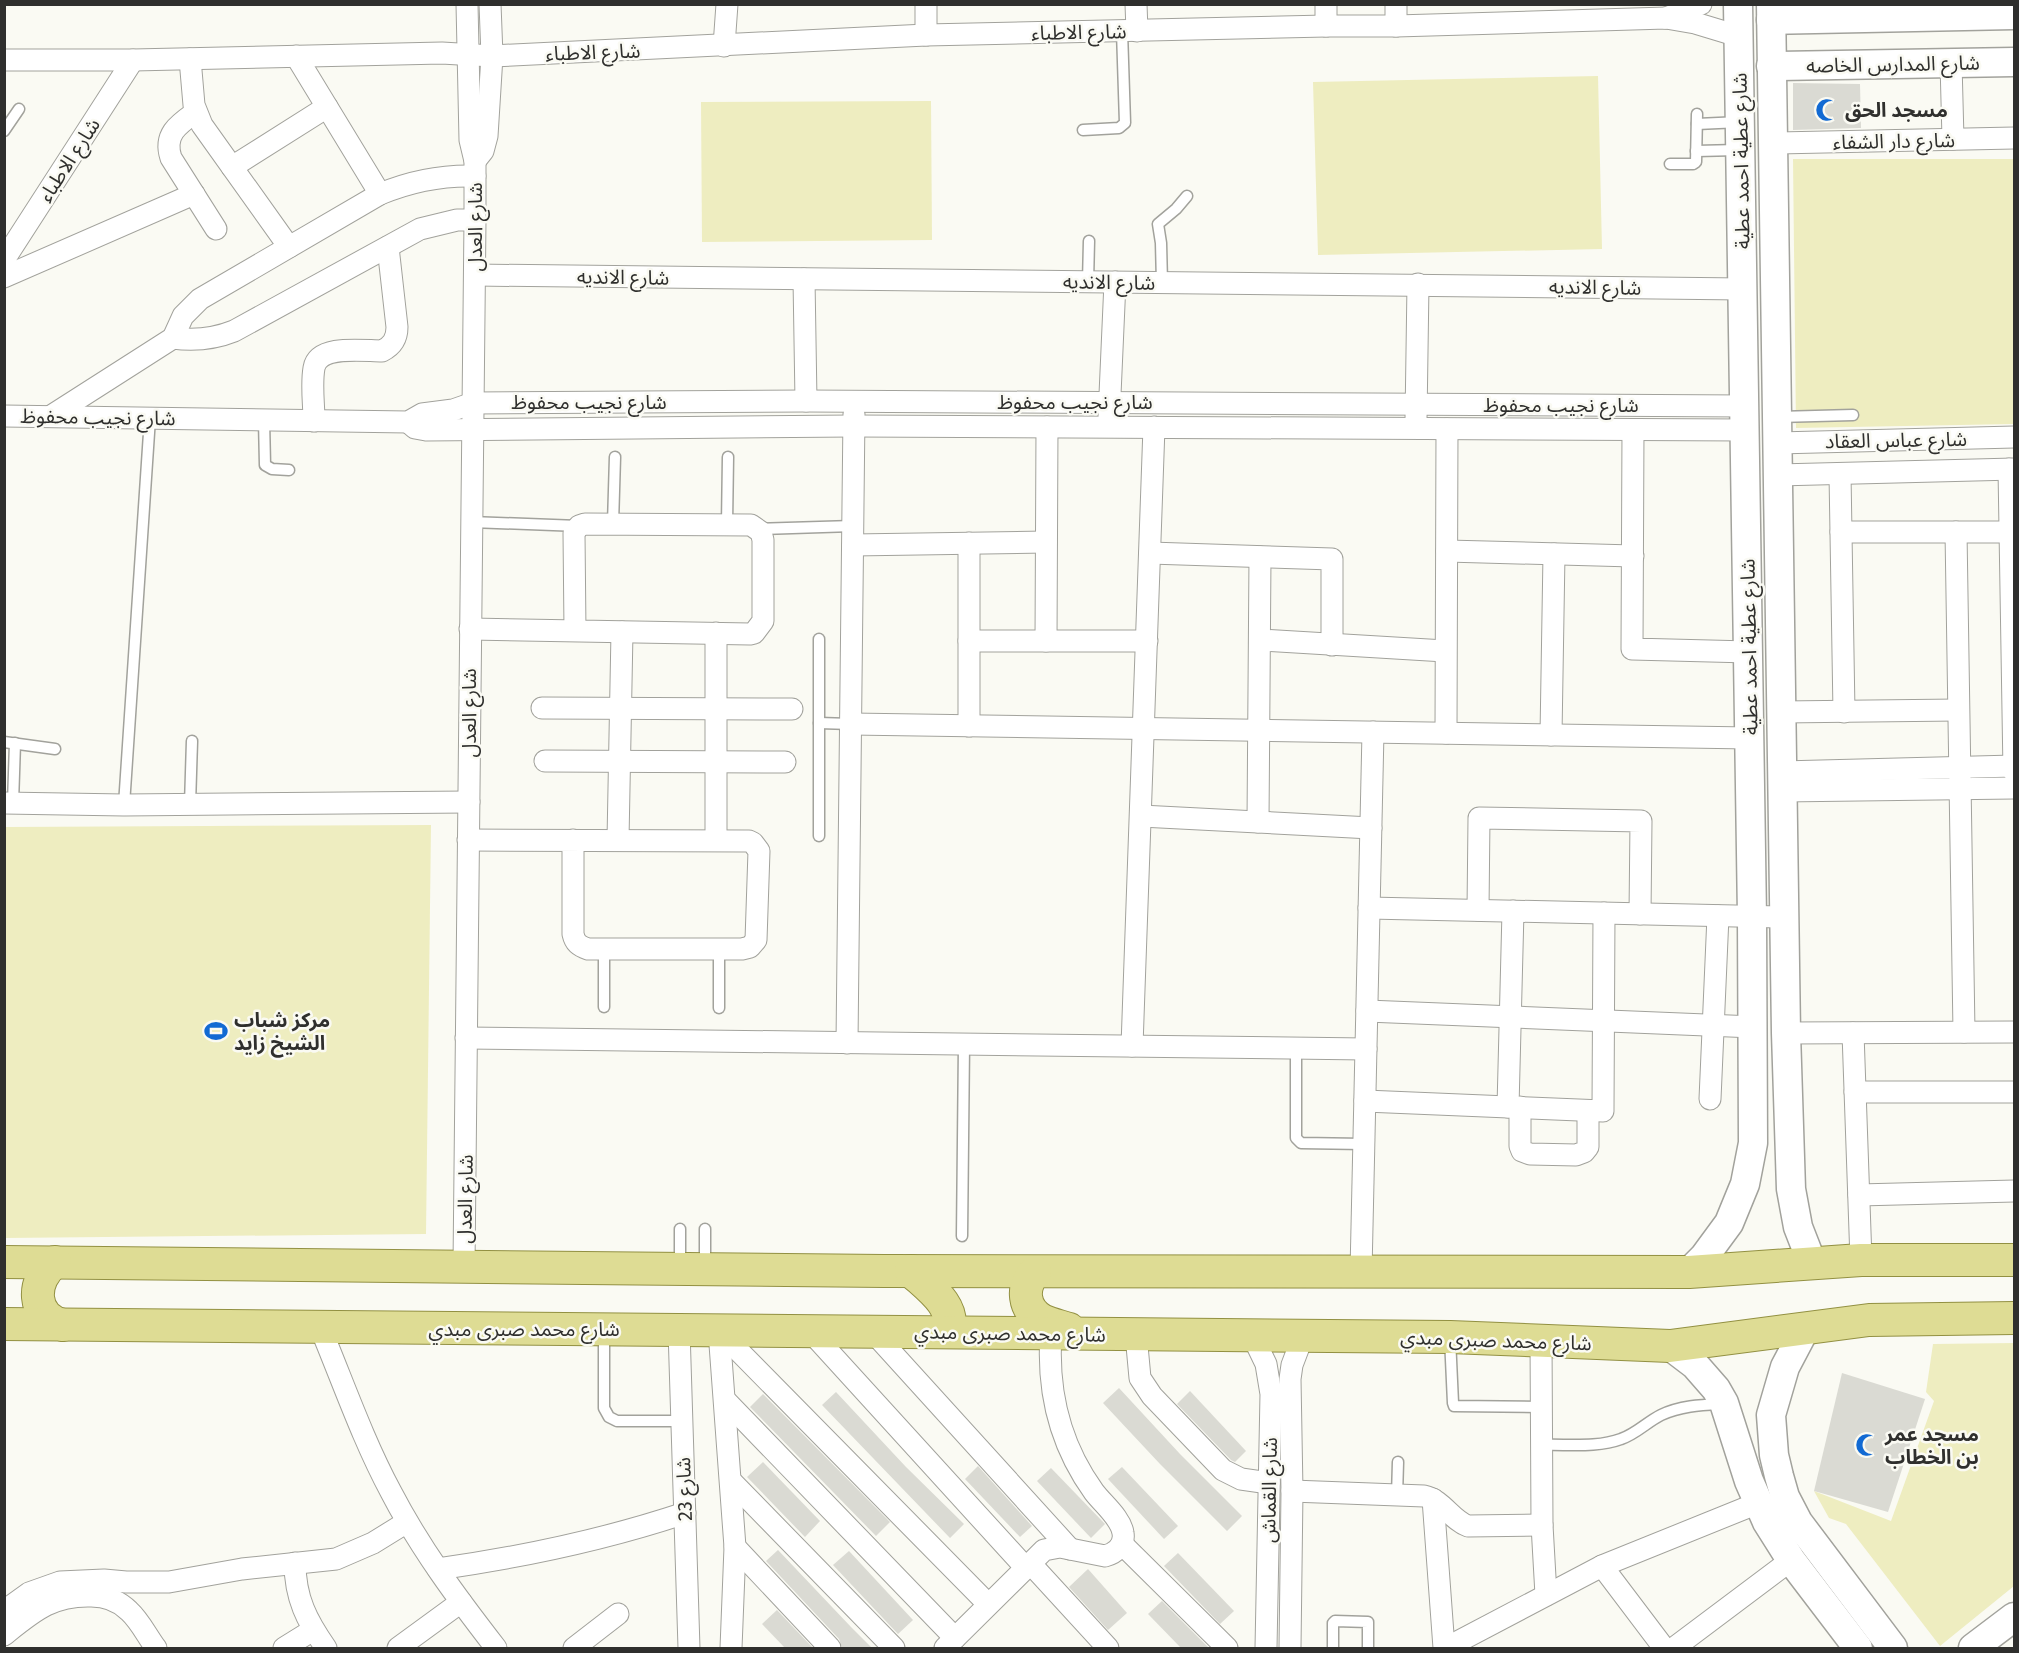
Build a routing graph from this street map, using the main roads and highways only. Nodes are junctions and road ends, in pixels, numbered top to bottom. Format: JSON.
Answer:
{"nodes":[{"id":1,"x":2014,"y":1260,"type":"edge"},
{"id":2,"x":4,"y":1262,"type":"edge"},
{"id":3,"x":55,"y":1262,"type":"junction"},
{"id":4,"x":912,"y":1271,"type":"junction"},
{"id":5,"x":1035,"y":1272,"type":"junction"},
{"id":6,"x":2014,"y":1318,"type":"edge"},
{"id":7,"x":4,"y":1324,"type":"edge"},
{"id":8,"x":63,"y":1325,"type":"junction"},
{"id":9,"x":948,"y":1332,"type":"junction"},
{"id":10,"x":1087,"y":1334,"type":"junction"}],
"edges":[{"from":1,"to":5,"type":"main road"},
{"from":2,"to":3,"type":"main road"},
{"from":3,"to":4,"type":"main road"},
{"from":3,"to":8,"type":"main road"},
{"from":4,"to":5,"type":"main road"},
{"from":4,"to":9,"type":"main road"},
{"from":5,"to":10,"type":"main road"},
{"from":6,"to":10,"type":"main road","name":"شارع محمد صبرى مبدي"},
{"from":7,"to":8,"type":"main road","name":"شارع محمد صبرى مبدي"},
{"from":8,"to":9,"type":"main road","name":"شارع محمد صبرى مبدي"},
{"from":9,"to":10,"type":"main road","name":"شارع محمد صبرى مبدي"}]}
